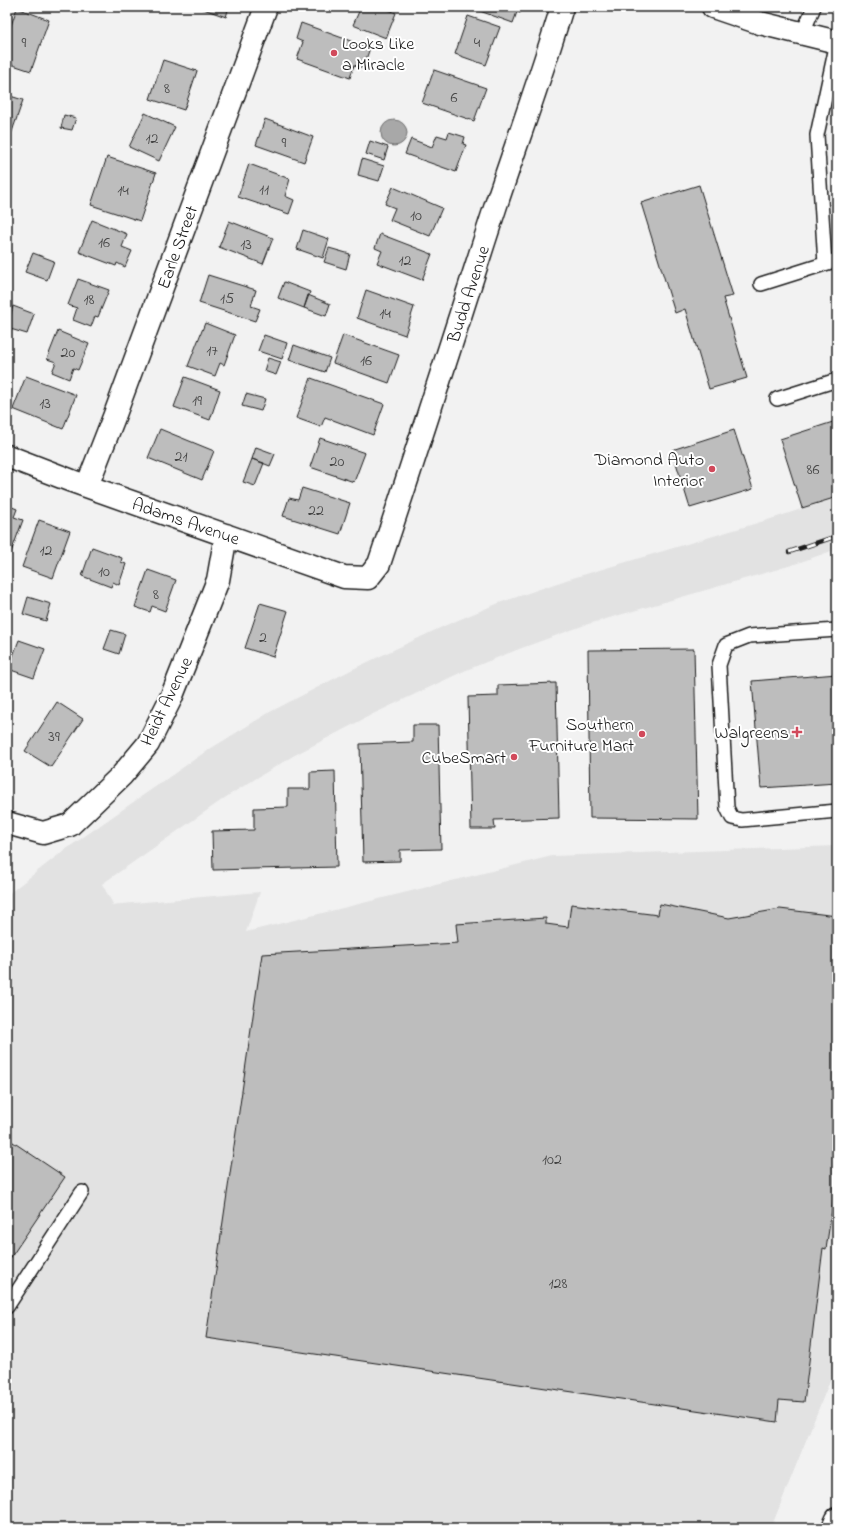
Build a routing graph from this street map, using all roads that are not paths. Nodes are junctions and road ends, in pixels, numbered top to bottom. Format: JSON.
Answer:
{"nodes":[{"id":1,"x":266,"y":7,"type":"edge"},
{"id":2,"x":562,"y":7,"type":"edge"},
{"id":3,"x":713,"y":7,"type":"edge"},
{"id":4,"x":814,"y":7,"type":"edge"},
{"id":5,"x":802,"y":34,"type":"junction"},
{"id":6,"x":837,"y":42,"type":"edge"},
{"id":7,"x":831,"y":262,"type":"edge"},
{"id":8,"x":761,"y":284,"type":"dead end"},
{"id":9,"x":837,"y":380,"type":"edge"},
{"id":10,"x":776,"y":399,"type":"dead end"},
{"id":11,"x":7,"y":456,"type":"edge"},
{"id":12,"x":87,"y":486,"type":"junction"},
{"id":13,"x":226,"y":535,"type":"junction"},
{"id":14,"x":368,"y":578,"type":"joint"},
{"id":15,"x":837,"y":630,"type":"edge"},
{"id":16,"x":837,"y":811,"type":"edge"},
{"id":17,"x":7,"y":823,"type":"edge"},
{"id":18,"x":82,"y":1192,"type":"dead end"},
{"id":19,"x":7,"y":1307,"type":"edge"},
{"id":20,"x":837,"y":1519,"type":"edge"},
{"id":21,"x":833,"y":1528,"type":"edge"}],
"edges":[{"from":1,"to":12,"type":"street","name":"Earle Street"},
{"from":2,"to":14,"type":"street","name":"Budd Avenue"},
{"from":3,"to":5,"type":"street"},
{"from":4,"to":5,"type":"lane"},
{"from":5,"to":6,"type":"street"},
{"from":6,"to":7,"type":"lane"},
{"from":7,"to":8,"type":"lane"},
{"from":9,"to":10,"type":"lane"},
{"from":11,"to":12,"type":"street","name":"Adams Avenue"},
{"from":12,"to":13,"type":"street","name":"Adams Avenue"},
{"from":13,"to":14,"type":"street","name":"Adams Avenue"},
{"from":13,"to":17,"type":"street","name":"Heidt Avenue"},
{"from":15,"to":16,"type":"lane"},
{"from":18,"to":19,"type":"lane"},
{"from":20,"to":21,"type":"street"}]}
